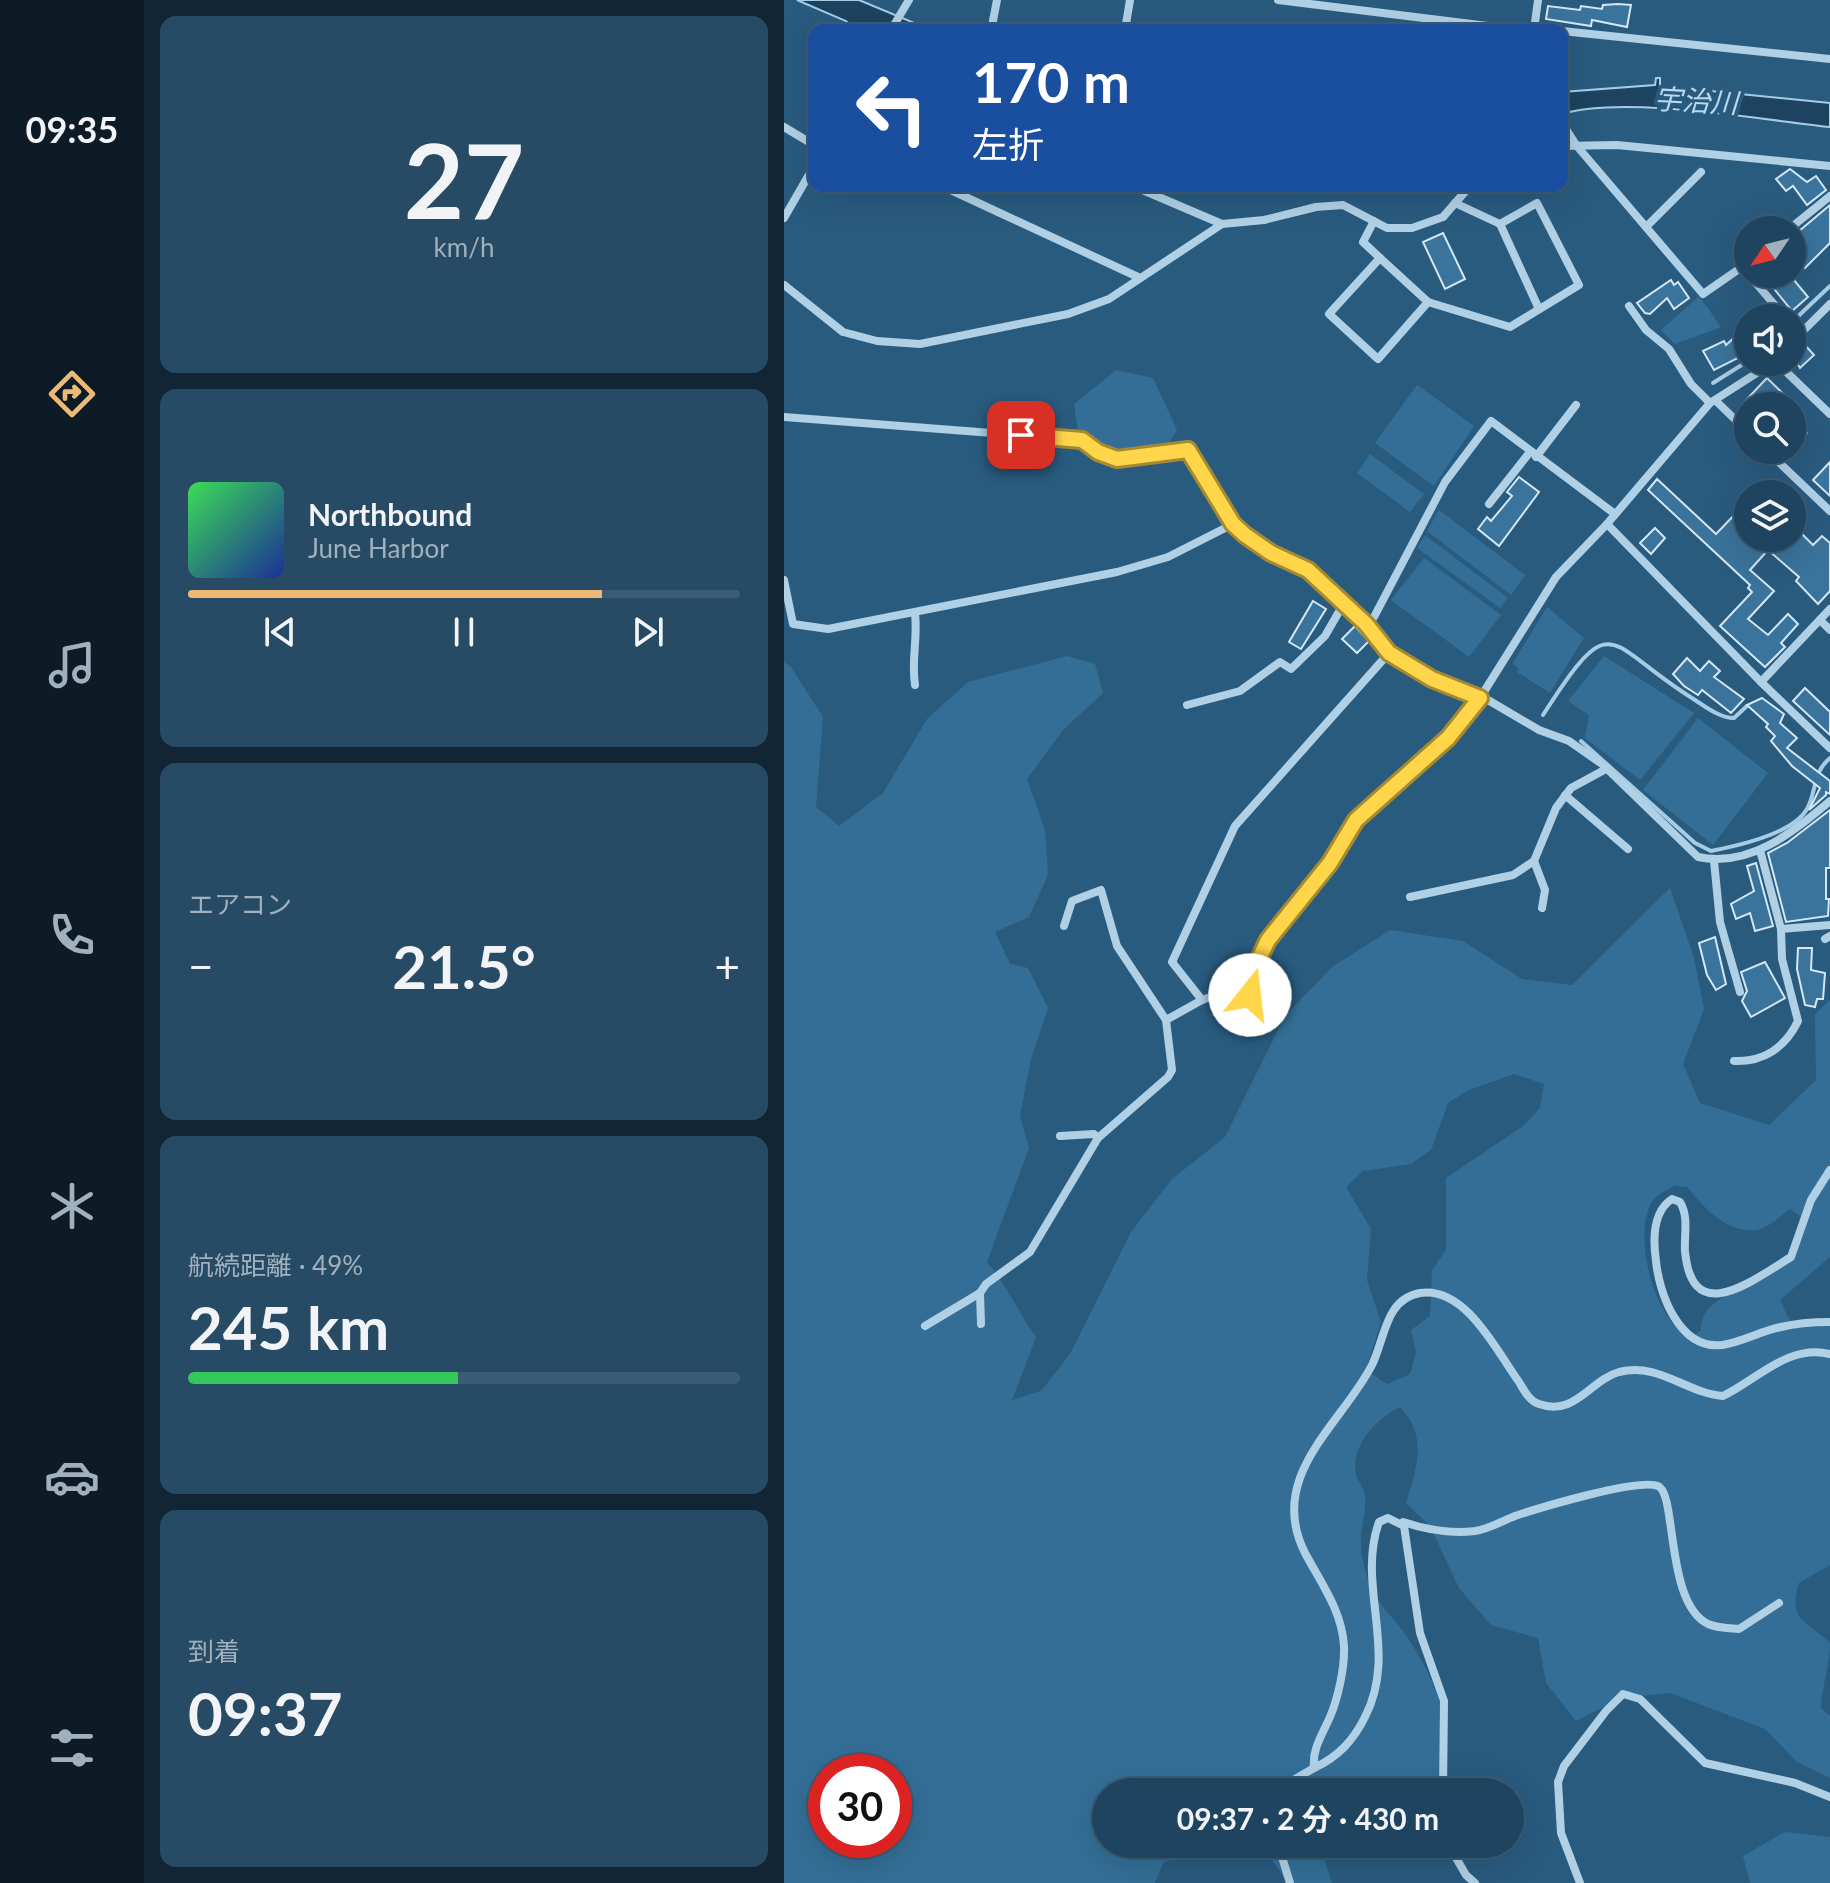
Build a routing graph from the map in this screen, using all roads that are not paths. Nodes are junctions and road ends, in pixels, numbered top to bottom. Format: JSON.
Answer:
{"nodes":[{"id":1,"x":997,"y":0,"type":"edge"},
{"id":2,"x":1130,"y":0,"type":"edge"},
{"id":3,"x":1278,"y":0,"type":"edge"},
{"id":4,"x":1538,"y":0,"type":"edge"},
{"id":5,"x":908,"y":3,"type":"edge"},
{"id":6,"x":895,"y":24,"type":"edge"},
{"id":7,"x":992,"y":24,"type":"edge"},
{"id":8,"x":1126,"y":24,"type":"edge"},
{"id":9,"x":1472,"y":24,"type":"edge"},
{"id":10,"x":1535,"y":24,"type":"edge"},
{"id":11,"x":1568,"y":32,"type":"edge"},
{"id":12,"x":1830,"y":59,"type":"edge"},
{"id":13,"x":784,"y":127,"type":"edge"},
{"id":14,"x":1568,"y":132,"type":"edge"},
{"id":15,"x":808,"y":141,"type":"edge"},
{"id":16,"x":1576,"y":145,"type":"junction"},
{"id":17,"x":1568,"y":146,"type":"edge"},
{"id":18,"x":1830,"y":166,"type":"edge"},
{"id":19,"x":1701,"y":172,"type":"dead end"},
{"id":20,"x":808,"y":176,"type":"edge"},
{"id":21,"x":955,"y":192,"type":"edge"},
{"id":22,"x":1147,"y":192,"type":"edge"},
{"id":23,"x":1465,"y":192,"type":"edge"},
{"id":24,"x":1830,"y":196,"type":"edge"},
{"id":25,"x":1455,"y":203,"type":"junction"},
{"id":26,"x":1805,"y":216,"type":"edge"},
{"id":27,"x":784,"y":218,"type":"edge"},
{"id":28,"x":1374,"y":221,"type":"junction"},
{"id":29,"x":1222,"y":224,"type":"junction"},
{"id":30,"x":1500,"y":224,"type":"junction"},
{"id":31,"x":1646,"y":227,"type":"junction"},
{"id":32,"x":1380,"y":258,"type":"junction"},
{"id":33,"x":1734,"y":276,"type":"edge"},
{"id":34,"x":1138,"y":277,"type":"junction"},
{"id":35,"x":784,"y":285,"type":"edge"},
{"id":36,"x":1762,"y":288,"type":"edge"},
{"id":37,"x":1428,"y":302,"type":"junction"},
{"id":38,"x":1775,"y":304,"type":"edge"},
{"id":39,"x":1830,"y":304,"type":"edge"},
{"id":40,"x":1629,"y":306,"type":"dead end"},
{"id":41,"x":1539,"y":309,"type":"junction"},
{"id":42,"x":1806,"y":326,"type":"edge"},
{"id":43,"x":1753,"y":376,"type":"edge"},
{"id":44,"x":1790,"y":376,"type":"edge"},
{"id":45,"x":1713,"y":401,"type":"junction"},
{"id":46,"x":1576,"y":405,"type":"dead end"},
{"id":47,"x":1830,"y":414,"type":"edge"},
{"id":48,"x":784,"y":417,"type":"edge"},
{"id":49,"x":1734,"y":420,"type":"edge"},
{"id":50,"x":1533,"y":454,"type":"junction"},
{"id":51,"x":1781,"y":464,"type":"edge"},
{"id":52,"x":1489,"y":504,"type":"dead end"},
{"id":53,"x":1830,"y":511,"type":"edge"},
{"id":54,"x":1615,"y":514,"type":"junction"},
{"id":55,"x":1233,"y":524,"type":"junction"},
{"id":56,"x":1607,"y":524,"type":"junction"},
{"id":57,"x":784,"y":580,"type":"edge"},
{"id":58,"x":1344,"y":603,"type":"junction"},
{"id":59,"x":1830,"y":609,"type":"edge"},
{"id":60,"x":915,"y":613,"type":"junction"},
{"id":61,"x":1820,"y":620,"type":"junction"},
{"id":62,"x":1366,"y":624,"type":"junction"},
{"id":63,"x":1830,"y":630,"type":"edge"},
{"id":64,"x":1389,"y":653,"type":"junction"},
{"id":65,"x":1761,"y":682,"type":"junction"},
{"id":66,"x":915,"y":685,"type":"dead end"},
{"id":67,"x":1480,"y":698,"type":"junction"},
{"id":68,"x":1187,"y":705,"type":"dead end"},
{"id":69,"x":1830,"y":748,"type":"edge"},
{"id":70,"x":1606,"y":769,"type":"junction"},
{"id":71,"x":1565,"y":795,"type":"junction"},
{"id":72,"x":1830,"y":801,"type":"edge"},
{"id":73,"x":1628,"y":849,"type":"dead end"},
{"id":74,"x":1760,"y":850,"type":"junction"},
{"id":75,"x":1534,"y":861,"type":"junction"},
{"id":76,"x":1714,"y":861,"type":"junction"},
{"id":77,"x":1410,"y":897,"type":"dead end"},
{"id":78,"x":1542,"y":908,"type":"dead end"},
{"id":79,"x":1830,"y":925,"type":"edge"},
{"id":80,"x":1064,"y":926,"type":"dead end"},
{"id":81,"x":1781,"y":929,"type":"junction"},
{"id":82,"x":1247,"y":984,"type":"junction"},
{"id":83,"x":1740,"y":992,"type":"dead end"},
{"id":84,"x":1202,"y":1000,"type":"junction"},
{"id":85,"x":1166,"y":1020,"type":"junction"},
{"id":86,"x":1248,"y":1033,"type":"dead end"},
{"id":87,"x":1734,"y":1061,"type":"dead end"},
{"id":88,"x":1060,"y":1136,"type":"dead end"},
{"id":89,"x":1098,"y":1138,"type":"junction"},
{"id":90,"x":1830,"y":1170,"type":"edge"},
{"id":91,"x":980,"y":1293,"type":"junction"},
{"id":92,"x":1830,"y":1322,"type":"edge"},
{"id":93,"x":981,"y":1324,"type":"dead end"},
{"id":94,"x":925,"y":1326,"type":"dead end"},
{"id":95,"x":1830,"y":1354,"type":"edge"},
{"id":96,"x":1403,"y":1522,"type":"junction"},
{"id":97,"x":1779,"y":1603,"type":"dead end"},
{"id":98,"x":1314,"y":1768,"type":"junction"},
{"id":99,"x":1297,"y":1778,"type":"edge"},
{"id":100,"x":1443,"y":1778,"type":"edge"},
{"id":101,"x":1830,"y":1797,"type":"edge"},
{"id":102,"x":1282,"y":1858,"type":"edge"},
{"id":103,"x":1456,"y":1858,"type":"edge"},
{"id":104,"x":1290,"y":1883,"type":"edge"},
{"id":105,"x":1475,"y":1883,"type":"edge"},
{"id":106,"x":1580,"y":1883,"type":"edge"}],
"edges":[{"from":1,"to":7,"type":"street"},
{"from":2,"to":8,"type":"street"},
{"from":3,"to":9,"type":"street"},
{"from":4,"to":10,"type":"street"},
{"from":5,"to":6,"type":"street"},
{"from":11,"to":12,"type":"street"},
{"from":13,"to":15,"type":"street"},
{"from":14,"to":16,"type":"street"},
{"from":16,"to":17,"type":"street"},
{"from":16,"to":18,"type":"street"},
{"from":16,"to":31,"type":"street"},
{"from":19,"to":31,"type":"street"},
{"from":20,"to":27,"type":"street"},
{"from":21,"to":34,"type":"street"},
{"from":22,"to":29,"type":"street"},
{"from":23,"to":25,"type":"street"},
{"from":24,"to":26,"type":"street"},
{"from":25,"to":28,"type":"street"},
{"from":25,"to":30,"type":"street"},
{"from":28,"to":29,"type":"street"},
{"from":28,"to":32,"type":"street"},
{"from":29,"to":34,"type":"street"},
{"from":30,"to":41,"type":"street"},
{"from":30,"to":41,"type":"street"},
{"from":31,"to":33,"type":"street"},
{"from":32,"to":37,"type":"street"},
{"from":32,"to":37,"type":"street"},
{"from":34,"to":35,"type":"street"},
{"from":36,"to":38,"type":"street"},
{"from":37,"to":41,"type":"street"},
{"from":39,"to":42,"type":"street"},
{"from":40,"to":45,"type":"street"},
{"from":43,"to":45,"type":"street"},
{"from":44,"to":47,"type":"street"},
{"from":45,"to":49,"type":"street"},
{"from":45,"to":54,"type":"street"},
{"from":46,"to":50,"type":"street"},
{"from":48,"to":55,"type":"street"},
{"from":50,"to":52,"type":"street"},
{"from":50,"to":54,"type":"street"},
{"from":50,"to":62,"type":"street"},
{"from":51,"to":53,"type":"street"},
{"from":54,"to":56,"type":"street"},
{"from":55,"to":58,"type":"street"},
{"from":55,"to":60,"type":"street"},
{"from":56,"to":65,"type":"street"},
{"from":56,"to":67,"type":"street"},
{"from":57,"to":60,"type":"street"},
{"from":58,"to":62,"type":"street"},
{"from":58,"to":68,"type":"street"},
{"from":59,"to":61,"type":"street"},
{"from":60,"to":66,"type":"street"},
{"from":61,"to":63,"type":"street"},
{"from":61,"to":65,"type":"street"},
{"from":62,"to":64,"type":"street"},
{"from":64,"to":67,"type":"street"},
{"from":64,"to":84,"type":"street"},
{"from":65,"to":69,"type":"street"},
{"from":67,"to":70,"type":"street"},
{"from":67,"to":82,"type":"street"},
{"from":70,"to":71,"type":"street"},
{"from":70,"to":76,"type":"street"},
{"from":71,"to":73,"type":"street"},
{"from":71,"to":75,"type":"street"},
{"from":72,"to":74,"type":"street"},
{"from":74,"to":76,"type":"street"},
{"from":74,"to":81,"type":"street"},
{"from":75,"to":77,"type":"street"},
{"from":75,"to":78,"type":"street"},
{"from":76,"to":83,"type":"street"},
{"from":79,"to":81,"type":"street"},
{"from":80,"to":85,"type":"street"},
{"from":81,"to":87,"type":"street"},
{"from":82,"to":84,"type":"street"},
{"from":82,"to":86,"type":"street"},
{"from":84,"to":85,"type":"street"},
{"from":85,"to":89,"type":"street"},
{"from":88,"to":89,"type":"street"},
{"from":89,"to":91,"type":"street"},
{"from":90,"to":92,"type":"street"},
{"from":91,"to":93,"type":"street"},
{"from":91,"to":94,"type":"street"},
{"from":95,"to":98,"type":"street"},
{"from":96,"to":97,"type":"street"},
{"from":96,"to":98,"type":"street"},
{"from":96,"to":100,"type":"street"},
{"from":98,"to":99,"type":"street"},
{"from":101,"to":106,"type":"street"},
{"from":102,"to":104,"type":"street"},
{"from":103,"to":105,"type":"street"}]}
